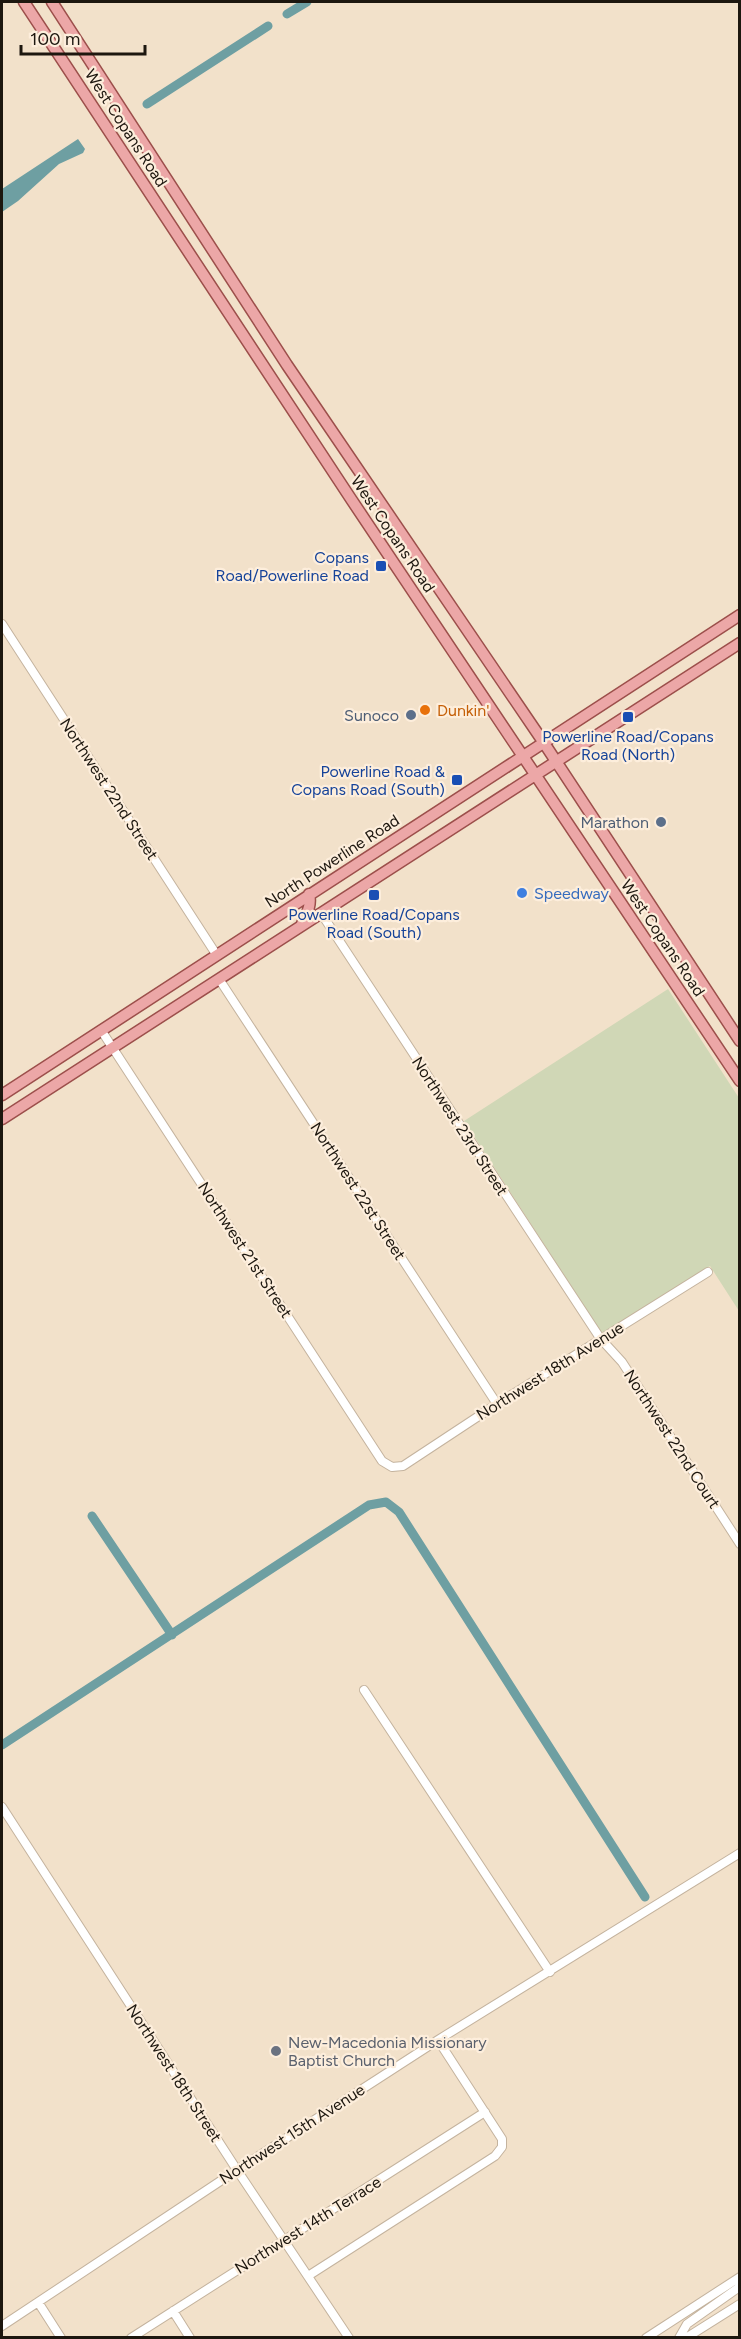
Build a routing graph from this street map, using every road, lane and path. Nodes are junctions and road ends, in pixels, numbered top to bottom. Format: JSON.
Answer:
{"nodes":[{"id":1,"x":24,"y":2,"type":"edge"},
{"id":2,"x":52,"y":2,"type":"edge"},
{"id":3,"x":740,"y":615,"type":"edge"},
{"id":4,"x":2,"y":624,"type":"edge"},
{"id":5,"x":740,"y":643,"type":"edge"},
{"id":6,"x":544,"y":743,"type":"junction"},
{"id":7,"x":523,"y":754,"type":"junction"},
{"id":8,"x":557,"y":762,"type":"junction"},
{"id":9,"x":536,"y":774,"type":"junction"},
{"id":10,"x":309,"y":894,"type":"junction"},
{"id":11,"x":321,"y":913,"type":"junction"},
{"id":12,"x":301,"y":926,"type":"junction"},
{"id":13,"x":216,"y":954,"type":"junction"},
{"id":14,"x":219,"y":979,"type":"junction"},
{"id":15,"x":101,"y":1030,"type":"junction"},
{"id":16,"x":740,"y":1041,"type":"edge"},
{"id":17,"x":112,"y":1048,"type":"junction"},
{"id":18,"x":740,"y":1081,"type":"edge"},
{"id":19,"x":2,"y":1095,"type":"edge"},
{"id":20,"x":2,"y":1119,"type":"edge"},
{"id":21,"x":708,"y":1272,"type":"dead end"},
{"id":22,"x":600,"y":1338,"type":"junction"},
{"id":23,"x":497,"y":1404,"type":"junction"},
{"id":24,"x":392,"y":1467,"type":"joint"},
{"id":25,"x":740,"y":1544,"type":"edge"},
{"id":26,"x":364,"y":1690,"type":"dead end"},
{"id":27,"x":2,"y":1807,"type":"edge"},
{"id":28,"x":740,"y":1853,"type":"edge"},
{"id":29,"x":550,"y":1972,"type":"junction"},
{"id":30,"x":438,"y":2040,"type":"junction"},
{"id":31,"x":485,"y":2112,"type":"junction"},
{"id":32,"x":237,"y":2170,"type":"junction"},
{"id":33,"x":284,"y":2240,"type":"junction"},
{"id":34,"x":308,"y":2277,"type":"junction"},
{"id":35,"x":740,"y":2277,"type":"edge"},
{"id":36,"x":740,"y":2285,"type":"edge"},
{"id":37,"x":38,"y":2302,"type":"junction"},
{"id":38,"x":740,"y":2304,"type":"edge"},
{"id":39,"x":173,"y":2310,"type":"junction"},
{"id":40,"x":2,"y":2326,"type":"edge"},
{"id":41,"x":61,"y":2337,"type":"edge"},
{"id":42,"x":131,"y":2337,"type":"edge"},
{"id":43,"x":190,"y":2337,"type":"edge"},
{"id":44,"x":349,"y":2337,"type":"edge"},
{"id":45,"x":646,"y":2337,"type":"edge"},
{"id":46,"x":679,"y":2337,"type":"edge"},
{"id":47,"x":686,"y":2337,"type":"edge"}],
"edges":[{"from":1,"to":7,"type":"main road","name":"West Copans Road"},
{"from":2,"to":6,"type":"main road","name":"West Copans Road"},
{"from":3,"to":6,"type":"main road","name":"North Powerline Road"},
{"from":4,"to":13,"type":"street","name":"Northwest 22nd Street"},
{"from":5,"to":8,"type":"main road"},
{"from":6,"to":7,"type":"main road","name":"North Powerline Road"},
{"from":6,"to":8,"type":"main road","name":"West Copans Road"},
{"from":7,"to":9,"type":"main road","name":"West Copans Road"},
{"from":7,"to":10,"type":"main road","name":"North Powerline Road"},
{"from":8,"to":9,"type":"main road"},
{"from":8,"to":16,"type":"main road","name":"West Copans Road"},
{"from":9,"to":11,"type":"main road"},
{"from":9,"to":18,"type":"main road","name":"West Copans Road"},
{"from":10,"to":12,"type":"main road"},
{"from":10,"to":13,"type":"main road","name":"North Powerline Road"},
{"from":11,"to":12,"type":"main road"},
{"from":11,"to":22,"type":"street","name":"Northwest 23rd Street"},
{"from":12,"to":14,"type":"main road"},
{"from":13,"to":15,"type":"main road","name":"North Powerline Road"},
{"from":14,"to":17,"type":"main road"},
{"from":14,"to":23,"type":"street","name":"Northwest 22st Street"},
{"from":15,"to":17,"type":"street","name":"Northwest 21st Street"},
{"from":15,"to":19,"type":"main road","name":"North Powerline Road"},
{"from":17,"to":20,"type":"main road"},
{"from":17,"to":24,"type":"street","name":"Northwest 21st Street"},
{"from":21,"to":22,"type":"street","name":"Northwest 18th Avenue"},
{"from":22,"to":23,"type":"street","name":"Northwest 18th Avenue"},
{"from":22,"to":25,"type":"street","name":"Northwest 22nd Court"},
{"from":23,"to":24,"type":"street","name":"Northwest 18th Avenue"},
{"from":26,"to":29,"type":"street"},
{"from":27,"to":32,"type":"street","name":"Northwest 18th Street"},
{"from":28,"to":29,"type":"street","name":"Northwest 15th Avenue"},
{"from":29,"to":30,"type":"street","name":"Northwest 15th Avenue"},
{"from":30,"to":31,"type":"street"},
{"from":30,"to":32,"type":"street","name":"Northwest 15th Avenue"},
{"from":31,"to":33,"type":"street","name":"Northwest 14th Terrace"},
{"from":31,"to":34,"type":"street"},
{"from":32,"to":33,"type":"street","name":"Northwest 18th Street"},
{"from":32,"to":37,"type":"street","name":"Northwest 15th Avenue"},
{"from":33,"to":34,"type":"street","name":"Northwest 18th Street"},
{"from":33,"to":39,"type":"street","name":"Northwest 14th Terrace"},
{"from":34,"to":44,"type":"street","name":"Northwest 18th Street"},
{"from":35,"to":45,"type":"street"},
{"from":36,"to":46,"type":"street"},
{"from":37,"to":40,"type":"street","name":"Northwest 15th Avenue"},
{"from":37,"to":41,"type":"street"},
{"from":38,"to":47,"type":"street"},
{"from":39,"to":42,"type":"street","name":"Northwest 14th Terrace"},
{"from":39,"to":43,"type":"street"}]}
